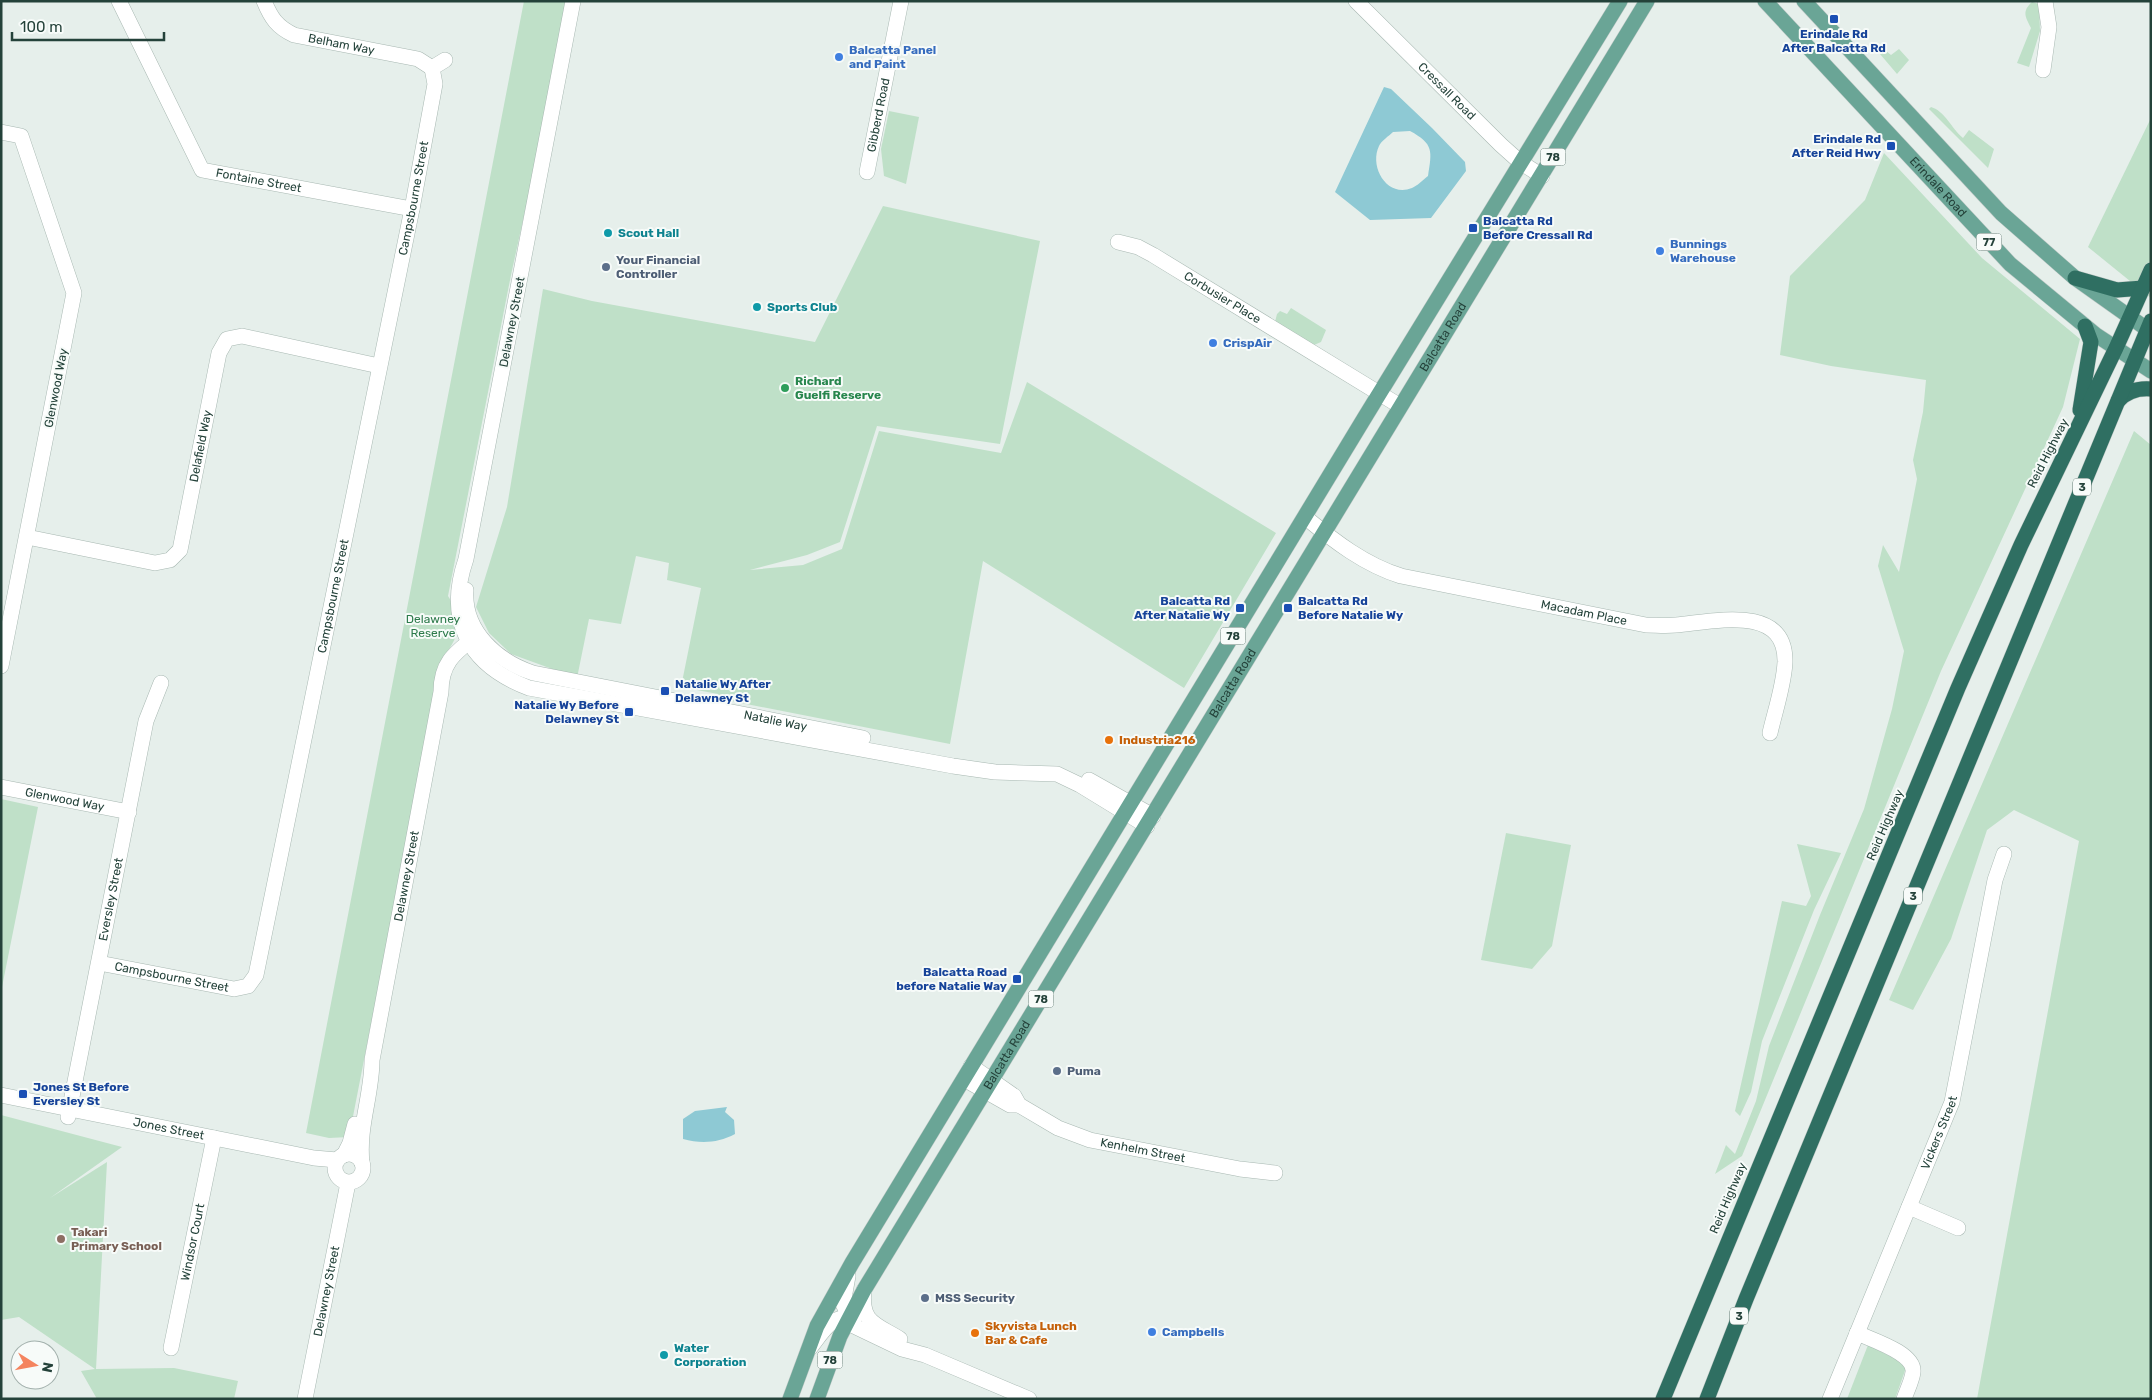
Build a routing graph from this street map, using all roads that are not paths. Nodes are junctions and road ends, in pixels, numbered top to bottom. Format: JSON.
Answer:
{"nodes":[{"id":1,"x":119,"y":1,"type":"edge"},
{"id":2,"x":264,"y":1,"type":"edge"},
{"id":3,"x":573,"y":1,"type":"edge"},
{"id":4,"x":901,"y":1,"type":"edge"},
{"id":5,"x":1356,"y":1,"type":"edge"},
{"id":6,"x":1620,"y":1,"type":"edge"},
{"id":7,"x":1647,"y":1,"type":"edge"},
{"id":8,"x":1765,"y":1,"type":"edge"},
{"id":9,"x":1804,"y":1,"type":"edge"},
{"id":10,"x":2045,"y":1,"type":"edge"},
{"id":11,"x":445,"y":60,"type":"dead end"},
{"id":12,"x":432,"y":68,"type":"junction"},
{"id":13,"x":2043,"y":70,"type":"dead end"},
{"id":14,"x":1,"y":132,"type":"edge"},
{"id":15,"x":1520,"y":162,"type":"junction"},
{"id":16,"x":867,"y":172,"type":"dead end"},
{"id":17,"x":1542,"y":176,"type":"junction"},
{"id":18,"x":412,"y":209,"type":"junction"},
{"id":19,"x":1118,"y":242,"type":"dead end"},
{"id":20,"x":2151,"y":270,"type":"edge"},
{"id":21,"x":2075,"y":278,"type":"junction"},
{"id":22,"x":2143,"y":288,"type":"junction"},
{"id":23,"x":2130,"y":318,"type":"junction"},
{"id":24,"x":2085,"y":326,"type":"junction"},
{"id":25,"x":2149,"y":328,"type":"edge"},
{"id":26,"x":2116,"y":348,"type":"junction"},
{"id":27,"x":2134,"y":360,"type":"junction"},
{"id":28,"x":379,"y":366,"type":"junction"},
{"id":29,"x":2151,"y":371,"type":"edge"},
{"id":30,"x":2151,"y":389,"type":"edge"},
{"id":31,"x":1380,"y":393,"type":"junction"},
{"id":32,"x":2118,"y":401,"type":"junction"},
{"id":33,"x":1400,"y":406,"type":"junction"},
{"id":34,"x":2076,"y":432,"type":"junction"},
{"id":35,"x":1305,"y":517,"type":"junction"},
{"id":36,"x":1324,"y":533,"type":"junction"},
{"id":37,"x":27,"y":537,"type":"junction"},
{"id":38,"x":6,"y":615,"type":"edge"},
{"id":39,"x":476,"y":642,"type":"junction"},
{"id":40,"x":1,"y":666,"type":"edge"},
{"id":41,"x":161,"y":683,"type":"dead end"},
{"id":42,"x":1770,"y":733,"type":"dead end"},
{"id":43,"x":1,"y":787,"type":"edge"},
{"id":44,"x":1128,"y":809,"type":"junction"},
{"id":45,"x":129,"y":812,"type":"junction"},
{"id":46,"x":1150,"y":821,"type":"junction"},
{"id":47,"x":2004,"y":854,"type":"dead end"},
{"id":48,"x":99,"y":963,"type":"junction"},
{"id":49,"x":372,"y":1060,"type":"junction"},
{"id":50,"x":968,"y":1072,"type":"junction"},
{"id":51,"x":988,"y":1086,"type":"junction"},
{"id":52,"x":1,"y":1096,"type":"edge"},
{"id":53,"x":1,"y":1104,"type":"edge"},
{"id":54,"x":69,"y":1114,"type":"junction"},
{"id":55,"x":213,"y":1142,"type":"junction"},
{"id":56,"x":339,"y":1162,"type":"junction"},
{"id":57,"x":362,"y":1163,"type":"junction"},
{"id":58,"x":1275,"y":1173,"type":"dead end"},
{"id":59,"x":348,"y":1183,"type":"junction"},
{"id":60,"x":1908,"y":1207,"type":"junction"},
{"id":61,"x":1958,"y":1228,"type":"dead end"},
{"id":62,"x":852,"y":1263,"type":"junction"},
{"id":63,"x":864,"y":1290,"type":"junction"},
{"id":64,"x":867,"y":1318,"type":"junction"},
{"id":65,"x":850,"y":1319,"type":"junction"},
{"id":66,"x":1857,"y":1333,"type":"junction"},
{"id":67,"x":171,"y":1348,"type":"dead end"},
{"id":68,"x":806,"y":1354,"type":"junction"},
{"id":69,"x":925,"y":1355,"type":"junction"},
{"id":70,"x":306,"y":1399,"type":"edge"},
{"id":71,"x":790,"y":1399,"type":"edge"},
{"id":72,"x":817,"y":1399,"type":"edge"},
{"id":73,"x":1029,"y":1399,"type":"edge"},
{"id":74,"x":1663,"y":1399,"type":"edge"},
{"id":75,"x":1707,"y":1399,"type":"edge"},
{"id":76,"x":1830,"y":1399,"type":"edge"},
{"id":77,"x":1904,"y":1399,"type":"edge"}],
"edges":[{"from":1,"to":18,"type":"street","name":"Fontaine Street"},
{"from":2,"to":12,"type":"street","name":"Belham Way"},
{"from":3,"to":39,"type":"street","name":"Delawney Street"},
{"from":4,"to":16,"type":"street","name":"Gibberd Road"},
{"from":5,"to":15,"type":"street","name":"Cressall Road"},
{"from":6,"to":15,"type":"main road","name":"Balcatta Road","number":"78"},
{"from":7,"to":17,"type":"main road","name":"Balcatta Road","number":"78"},
{"from":8,"to":24,"type":"main road","name":"Erindale Road","number":"77"},
{"from":9,"to":21,"type":"main road","number":"77"},
{"from":10,"to":13,"type":"street"},
{"from":11,"to":12,"type":"street"},
{"from":12,"to":18,"type":"street","name":"Campsbourne Street"},
{"from":14,"to":37,"type":"street","name":"Glenwood Way"},
{"from":15,"to":17,"type":"street","name":"Cressall Road"},
{"from":15,"to":31,"type":"main road","name":"Balcatta Road","number":"78"},
{"from":17,"to":33,"type":"main road","name":"Balcatta Road","number":"78"},
{"from":18,"to":28,"type":"street","name":"Campsbourne Street"},
{"from":19,"to":31,"type":"street","name":"Corbusier Place"},
{"from":20,"to":22,"type":"highway","name":"Reid Highway"},
{"from":21,"to":22,"type":"highway"},
{"from":21,"to":23,"type":"main road","number":"77"},
{"from":22,"to":23,"type":"highway","name":"Reid Highway"},
{"from":23,"to":25,"type":"main road","number":"77"},
{"from":23,"to":26,"type":"highway","name":"Reid Highway"},
{"from":24,"to":26,"type":"main road","name":"Erindale Road","number":"77"},
{"from":24,"to":34,"type":"highway"},
{"from":25,"to":27,"type":"highway","number":"3"},
{"from":26,"to":27,"type":"main road","name":"Erindale Road","number":"77"},
{"from":26,"to":34,"type":"highway","name":"Reid Highway"},
{"from":27,"to":29,"type":"main road","name":"Erindale Road","number":"77"},
{"from":27,"to":32,"type":"highway","number":"3"},
{"from":28,"to":37,"type":"street","name":"Delafield Way"},
{"from":28,"to":48,"type":"street","name":"Campsbourne Street"},
{"from":30,"to":32,"type":"highway"},
{"from":31,"to":33,"type":"street","name":"Corbusier Place"},
{"from":31,"to":35,"type":"main road","name":"Balcatta Road","number":"78"},
{"from":32,"to":75,"type":"highway","number":"3"},
{"from":33,"to":36,"type":"main road","name":"Balcatta Road","number":"78"},
{"from":34,"to":74,"type":"highway","name":"Reid Highway"},
{"from":35,"to":36,"type":"street","name":"Macadam Place"},
{"from":35,"to":44,"type":"main road","name":"Balcatta Road","number":"78"},
{"from":36,"to":42,"type":"street","name":"Macadam Place"},
{"from":36,"to":46,"type":"main road","name":"Balcatta Road","number":"78"},
{"from":37,"to":38,"type":"street","name":"Glenwood Way"},
{"from":38,"to":40,"type":"street","name":"Glenwood Way"},
{"from":39,"to":44,"type":"street","name":"Natalie Way"},
{"from":39,"to":49,"type":"street","name":"Delawney Street"},
{"from":41,"to":45,"type":"street","name":"Eversley Street"},
{"from":43,"to":45,"type":"street","name":"Glenwood Way"},
{"from":44,"to":46,"type":"street","name":"Natalie Way"},
{"from":44,"to":50,"type":"main road","name":"Balcatta Road","number":"78"},
{"from":45,"to":48,"type":"street","name":"Eversley Street"},
{"from":46,"to":51,"type":"main road","name":"Balcatta Road","number":"78"},
{"from":47,"to":60,"type":"street","name":"Vickers Street"},
{"from":48,"to":54,"type":"street","name":"Eversley Street"},
{"from":49,"to":56,"type":"street","name":"Delawney Street"},
{"from":49,"to":57,"type":"street","name":"Delawney Street"},
{"from":50,"to":51,"type":"street","name":"Kenhelm Street"},
{"from":50,"to":62,"type":"main road","name":"Balcatta Road","number":"78"},
{"from":51,"to":58,"type":"street","name":"Kenhelm Street"},
{"from":51,"to":63,"type":"main road","name":"Balcatta Road","number":"78"},
{"from":52,"to":54,"type":"street","name":"Jones Street"},
{"from":53,"to":54,"type":"street","name":"Jones Street"},
{"from":54,"to":55,"type":"street","name":"Jones Street"},
{"from":55,"to":56,"type":"street","name":"Jones Street"},
{"from":55,"to":67,"type":"street","name":"Windsor Court"},
{"from":56,"to":57,"type":"street","name":"Jones Street"},
{"from":56,"to":59,"type":"street"},
{"from":57,"to":59,"type":"street"},
{"from":59,"to":70,"type":"street","name":"Delawney Street"},
{"from":60,"to":61,"type":"street"},
{"from":60,"to":66,"type":"street","name":"Vickers Street"},
{"from":62,"to":65,"type":"street"},
{"from":62,"to":68,"type":"main road","name":"Balcatta Road","number":"78"},
{"from":63,"to":64,"type":"street"},
{"from":63,"to":65,"type":"main road","name":"Balcatta Road","number":"78"},
{"from":64,"to":65,"type":"street"},
{"from":64,"to":69,"type":"street"},
{"from":65,"to":68,"type":"street"},
{"from":65,"to":69,"type":"street"},
{"from":65,"to":72,"type":"main road","name":"Balcatta Road","number":"78"},
{"from":66,"to":76,"type":"street","name":"Vickers Street"},
{"from":66,"to":77,"type":"street"},
{"from":68,"to":71,"type":"main road","name":"Balcatta Road","number":"78"},
{"from":69,"to":73,"type":"street"}]}
